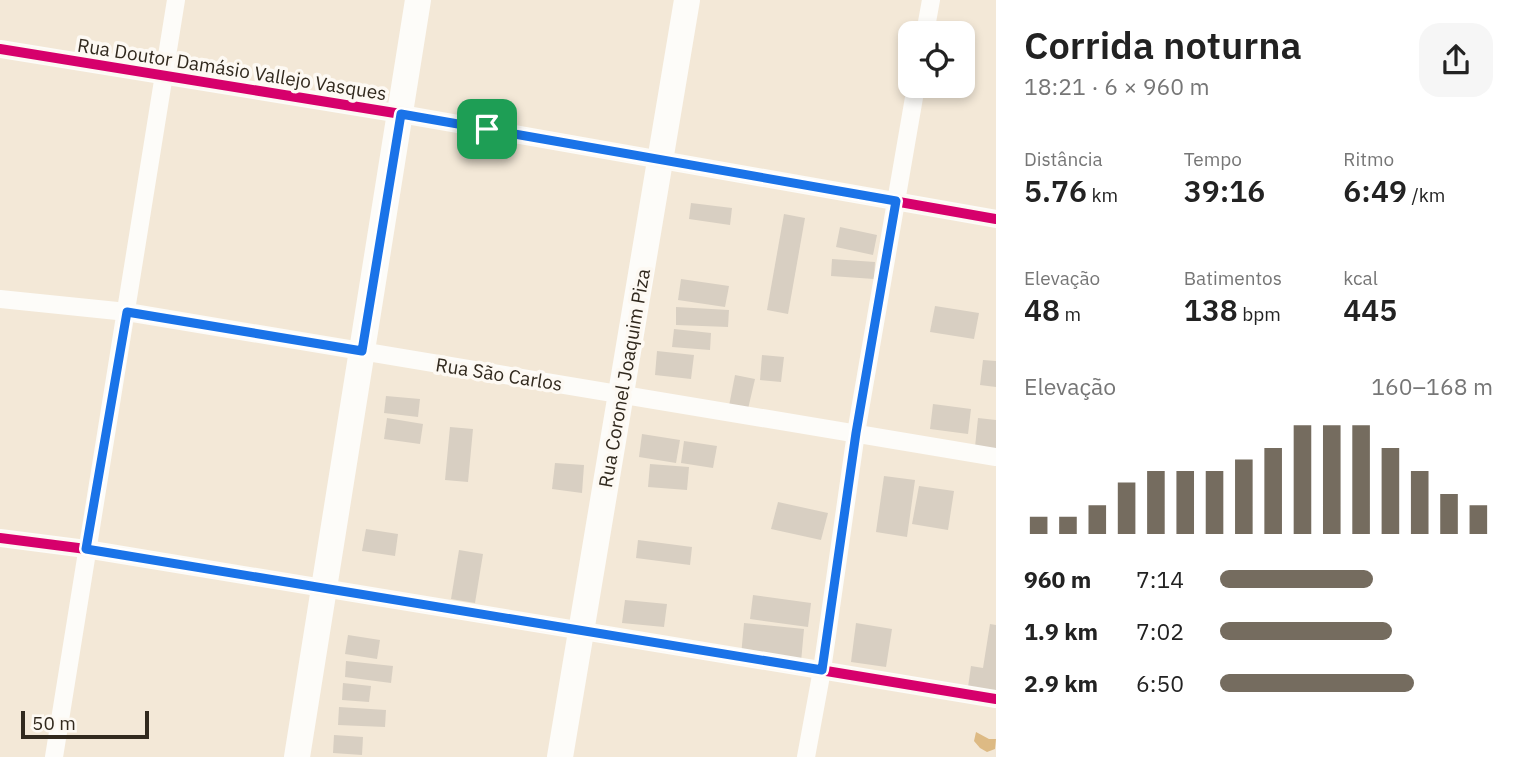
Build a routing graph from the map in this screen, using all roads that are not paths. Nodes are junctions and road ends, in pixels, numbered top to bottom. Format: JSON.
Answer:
{"nodes":[{"id":1,"x":176,"y":0,"type":"edge"},
{"id":2,"x":418,"y":0,"type":"edge"},
{"id":3,"x":687,"y":0,"type":"edge"},
{"id":4,"x":931,"y":0,"type":"edge"},
{"id":5,"x":927,"y":21,"type":"edge"},
{"id":6,"x":0,"y":48,"type":"edge"},
{"id":7,"x":165,"y":75,"type":"junction"},
{"id":8,"x":914,"y":98,"type":"edge"},
{"id":9,"x":401,"y":114,"type":"junction"},
{"id":10,"x":661,"y":160,"type":"junction"},
{"id":11,"x":896,"y":201,"type":"junction"},
{"id":12,"x":996,"y":219,"type":"edge"},
{"id":13,"x":0,"y":299,"type":"edge"},
{"id":14,"x":127,"y":312,"type":"junction"},
{"id":15,"x":362,"y":351,"type":"junction"},
{"id":16,"x":621,"y":394,"type":"junction"},
{"id":17,"x":856,"y":433,"type":"junction"},
{"id":18,"x":996,"y":457,"type":"edge"},
{"id":19,"x":0,"y":538,"type":"edge"},
{"id":20,"x":86,"y":549,"type":"junction"},
{"id":21,"x":325,"y":588,"type":"junction"},
{"id":22,"x":580,"y":632,"type":"junction"},
{"id":23,"x":822,"y":670,"type":"junction"},
{"id":24,"x":996,"y":699,"type":"edge"},
{"id":25,"x":54,"y":757,"type":"edge"},
{"id":26,"x":297,"y":757,"type":"edge"},
{"id":27,"x":560,"y":757,"type":"edge"},
{"id":28,"x":806,"y":757,"type":"edge"}],
"edges":[{"from":1,"to":7,"type":"street"},
{"from":2,"to":9,"type":"main road"},
{"from":3,"to":10,"type":"main road","name":"Rua Coronel Joaquim Piza"},
{"from":4,"to":5,"type":"street"},
{"from":6,"to":7,"type":"street","name":"Rua Doutor Damásio Vallejo Vasques"},
{"from":7,"to":9,"type":"street","name":"Rua Doutor Damásio Vallejo Vasques"},
{"from":7,"to":14,"type":"street"},
{"from":8,"to":11,"type":"street"},
{"from":9,"to":10,"type":"street","name":"Rua Doutor Damásio Vallejo Vasques"},
{"from":9,"to":15,"type":"main road"},
{"from":10,"to":11,"type":"street","name":"Rua Doutor Damásio Vallejo Vasques"},
{"from":10,"to":16,"type":"main road","name":"Rua Coronel Joaquim Piza"},
{"from":11,"to":12,"type":"street","name":"Rua Doutor Damásio Vallejo Vasques"},
{"from":11,"to":17,"type":"street"},
{"from":13,"to":14,"type":"street","name":"Rua São Carlos"},
{"from":14,"to":15,"type":"street","name":"Rua São Carlos"},
{"from":14,"to":20,"type":"street"},
{"from":15,"to":16,"type":"street","name":"Rua São Carlos"},
{"from":15,"to":21,"type":"main road"},
{"from":16,"to":17,"type":"street","name":"Rua São Carlos"},
{"from":16,"to":22,"type":"main road","name":"Rua Coronel Joaquim Piza"},
{"from":17,"to":18,"type":"street","name":"Rua São Carlos"},
{"from":17,"to":23,"type":"street"},
{"from":19,"to":20,"type":"street"},
{"from":20,"to":21,"type":"street"},
{"from":20,"to":25,"type":"street"},
{"from":21,"to":22,"type":"street"},
{"from":21,"to":26,"type":"main road"},
{"from":22,"to":23,"type":"street"},
{"from":22,"to":27,"type":"main road","name":"Rua Coronel Joaquim Piza"},
{"from":23,"to":24,"type":"street"},
{"from":23,"to":28,"type":"street"}]}
